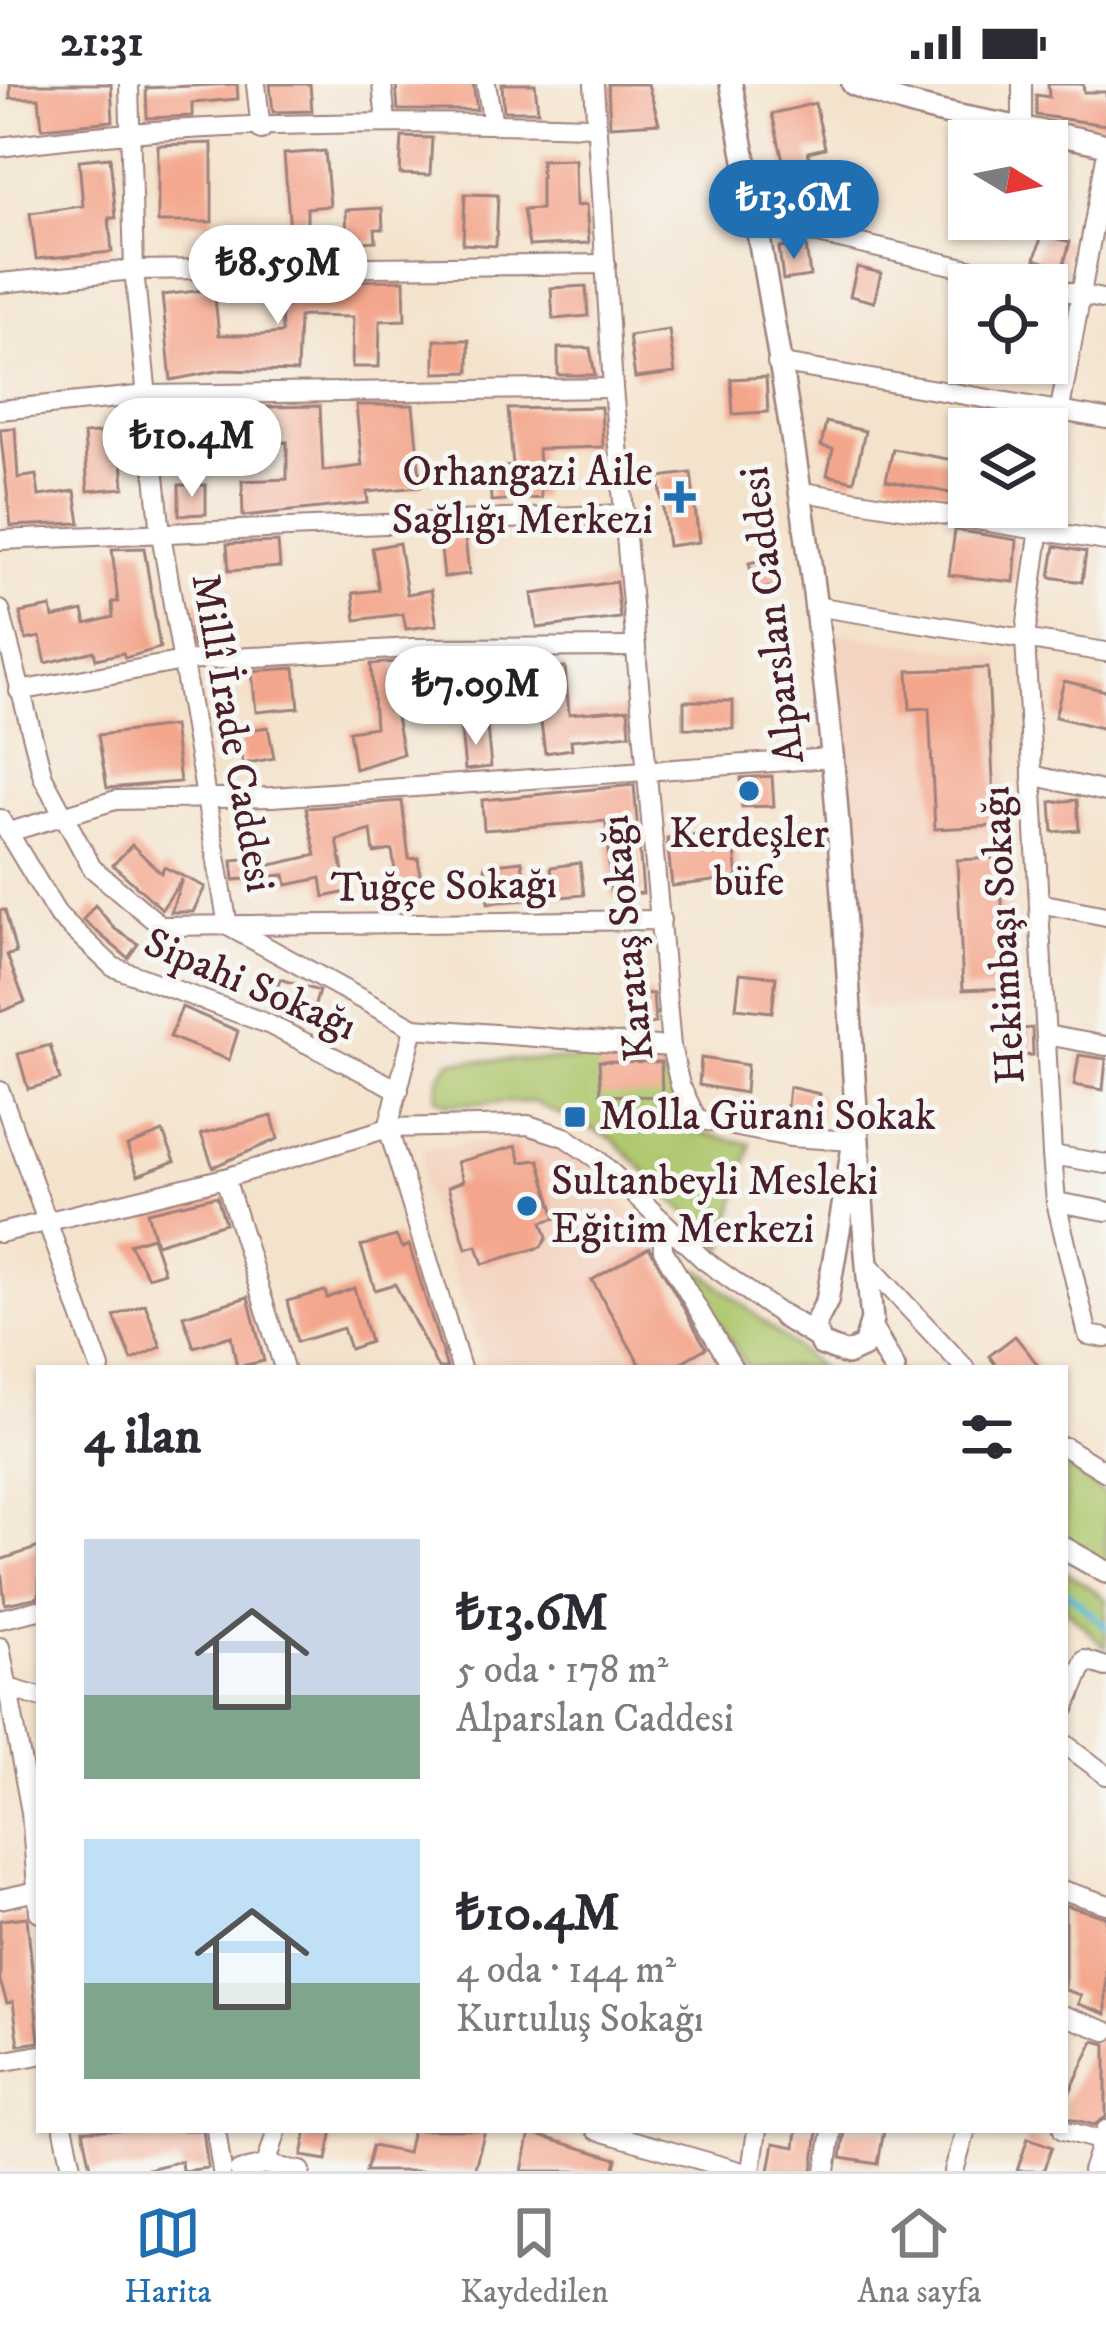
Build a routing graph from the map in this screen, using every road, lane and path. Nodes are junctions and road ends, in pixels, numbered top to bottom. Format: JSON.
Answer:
{"nodes":[{"id":1,"x":128,"y":84,"type":"edge"},
{"id":2,"x":256,"y":84,"type":"edge"},
{"id":3,"x":382,"y":84,"type":"edge"},
{"id":4,"x":487,"y":84,"type":"edge"},
{"id":5,"x":594,"y":84,"type":"edge"},
{"id":6,"x":731,"y":84,"type":"edge"},
{"id":7,"x":853,"y":84,"type":"edge"},
{"id":8,"x":1022,"y":84,"type":"edge"},
{"id":9,"x":901,"y":95,"type":"edge"},
{"id":10,"x":1005,"y":120,"type":"edge"},
{"id":11,"x":1022,"y":120,"type":"edge"},
{"id":12,"x":386,"y":122,"type":"junction"},
{"id":13,"x":493,"y":124,"type":"junction"},
{"id":14,"x":597,"y":126,"type":"junction"},
{"id":15,"x":130,"y":129,"type":"junction"},
{"id":16,"x":261,"y":130,"type":"junction"},
{"id":17,"x":1068,"y":136,"type":"edge"},
{"id":18,"x":1106,"y":145,"type":"edge"},
{"id":19,"x":0,"y":147,"type":"edge"},
{"id":20,"x":1106,"y":157,"type":"edge"},
{"id":21,"x":757,"y":220,"type":"junction"},
{"id":22,"x":606,"y":264,"type":"junction"},
{"id":23,"x":948,"y":264,"type":"edge"},
{"id":24,"x":134,"y":270,"type":"junction"},
{"id":25,"x":0,"y":283,"type":"edge"},
{"id":26,"x":1068,"y":292,"type":"edge"},
{"id":27,"x":1084,"y":296,"type":"junction"},
{"id":28,"x":1106,"y":300,"type":"edge"},
{"id":29,"x":777,"y":363,"type":"junction"},
{"id":30,"x":613,"y":388,"type":"junction"},
{"id":31,"x":147,"y":394,"type":"junction"},
{"id":32,"x":1054,"y":408,"type":"edge"},
{"id":33,"x":1060,"y":408,"type":"edge"},
{"id":34,"x":0,"y":410,"type":"edge"},
{"id":35,"x":1068,"y":411,"type":"edge"},
{"id":36,"x":1106,"y":419,"type":"edge"},
{"id":37,"x":803,"y":492,"type":"junction"},
{"id":38,"x":948,"y":513,"type":"edge"},
{"id":39,"x":625,"y":514,"type":"junction"},
{"id":40,"x":1040,"y":528,"type":"edge"},
{"id":41,"x":1045,"y":528,"type":"edge"},
{"id":42,"x":161,"y":535,"type":"junction"},
{"id":43,"x":0,"y":540,"type":"edge"},
{"id":44,"x":1106,"y":541,"type":"edge"},
{"id":45,"x":814,"y":606,"type":"junction"},
{"id":46,"x":0,"y":610,"type":"edge"},
{"id":47,"x":1025,"y":638,"type":"junction"},
{"id":48,"x":636,"y":647,"type":"junction"},
{"id":49,"x":1106,"y":652,"type":"edge"},
{"id":50,"x":183,"y":661,"type":"junction"},
{"id":51,"x":19,"y":692,"type":"junction"},
{"id":52,"x":830,"y":758,"type":"junction"},
{"id":53,"x":648,"y":768,"type":"junction"},
{"id":54,"x":1032,"y":776,"type":"junction"},
{"id":55,"x":1106,"y":791,"type":"edge"},
{"id":56,"x":206,"y":797,"type":"junction"},
{"id":57,"x":65,"y":819,"type":"junction"},
{"id":58,"x":5,"y":826,"type":"edge"},
{"id":59,"x":1039,"y":903,"type":"junction"},
{"id":60,"x":1106,"y":916,"type":"edge"},
{"id":61,"x":661,"y":920,"type":"junction"},
{"id":62,"x":228,"y":926,"type":"junction"},
{"id":63,"x":414,"y":1028,"type":"junction"},
{"id":64,"x":1046,"y":1035,"type":"junction"},
{"id":65,"x":1106,"y":1046,"type":"edge"},
{"id":66,"x":671,"y":1047,"type":"junction"},
{"id":67,"x":399,"y":1090,"type":"junction"},
{"id":68,"x":0,"y":1091,"type":"edge"},
{"id":69,"x":388,"y":1128,"type":"junction"},
{"id":70,"x":854,"y":1141,"type":"junction"},
{"id":71,"x":1052,"y":1155,"type":"junction"},
{"id":72,"x":1106,"y":1164,"type":"edge"},
{"id":73,"x":225,"y":1178,"type":"junction"},
{"id":74,"x":1055,"y":1202,"type":"junction"},
{"id":75,"x":1106,"y":1210,"type":"edge"},
{"id":76,"x":46,"y":1219,"type":"junction"},
{"id":77,"x":662,"y":1224,"type":"junction"},
{"id":78,"x":0,"y":1233,"type":"edge"},
{"id":79,"x":867,"y":1263,"type":"junction"},
{"id":80,"x":824,"y":1305,"type":"junction"},
{"id":81,"x":782,"y":1316,"type":"junction"},
{"id":82,"x":872,"y":1325,"type":"junction"},
{"id":83,"x":1097,"y":1337,"type":"edge"},
{"id":84,"x":822,"y":1343,"type":"junction"},
{"id":85,"x":99,"y":1365,"type":"edge"},
{"id":86,"x":283,"y":1365,"type":"edge"},
{"id":87,"x":460,"y":1365,"type":"edge"},
{"id":88,"x":731,"y":1365,"type":"edge"},
{"id":89,"x":844,"y":1365,"type":"edge"},
{"id":90,"x":892,"y":1365,"type":"edge"},
{"id":91,"x":962,"y":1365,"type":"edge"},
{"id":92,"x":1068,"y":1449,"type":"edge"},
{"id":93,"x":1105,"y":1470,"type":"edge"},
{"id":94,"x":1068,"y":1551,"type":"edge"},
{"id":95,"x":1106,"y":1572,"type":"edge"},
{"id":96,"x":36,"y":1611,"type":"edge"},
{"id":97,"x":0,"y":1619,"type":"edge"},
{"id":98,"x":0,"y":1647,"type":"edge"},
{"id":99,"x":1106,"y":1666,"type":"edge"},
{"id":100,"x":8,"y":1688,"type":"junction"},
{"id":101,"x":36,"y":1696,"type":"edge"},
{"id":102,"x":1068,"y":1702,"type":"edge"},
{"id":103,"x":1068,"y":1746,"type":"edge"},
{"id":104,"x":10,"y":1756,"type":"edge"},
{"id":105,"x":1106,"y":1774,"type":"edge"},
{"id":106,"x":35,"y":1814,"type":"edge"},
{"id":107,"x":1068,"y":1892,"type":"edge"},
{"id":108,"x":0,"y":1899,"type":"edge"},
{"id":109,"x":36,"y":1902,"type":"edge"},
{"id":110,"x":1106,"y":1904,"type":"edge"},
{"id":111,"x":1068,"y":2017,"type":"edge"},
{"id":112,"x":1106,"y":2031,"type":"edge"},
{"id":113,"x":36,"y":2056,"type":"edge"},
{"id":114,"x":0,"y":2062,"type":"edge"},
{"id":115,"x":1068,"y":2131,"type":"edge"},
{"id":116,"x":65,"y":2133,"type":"edge"},
{"id":117,"x":216,"y":2133,"type":"edge"},
{"id":118,"x":276,"y":2133,"type":"edge"},
{"id":119,"x":606,"y":2133,"type":"edge"},
{"id":120,"x":757,"y":2133,"type":"edge"},
{"id":121,"x":832,"y":2133,"type":"edge"},
{"id":122,"x":965,"y":2133,"type":"edge"},
{"id":123,"x":1104,"y":2136,"type":"edge"},
{"id":124,"x":266,"y":2165,"type":"junction"},
{"id":125,"x":73,"y":2171,"type":"edge"},
{"id":126,"x":221,"y":2171,"type":"edge"},
{"id":127,"x":239,"y":2171,"type":"edge"},
{"id":128,"x":301,"y":2171,"type":"edge"},
{"id":129,"x":739,"y":2171,"type":"edge"},
{"id":130,"x":751,"y":2171,"type":"edge"},
{"id":131,"x":826,"y":2171,"type":"edge"},
{"id":132,"x":954,"y":2171,"type":"edge"},
{"id":133,"x":1092,"y":2171,"type":"edge"}],
"edges":[{"from":1,"to":15,"type":"street","name":"Millî İrade Caddesi"},
{"from":2,"to":16,"type":"street"},
{"from":3,"to":12,"type":"street"},
{"from":4,"to":13,"type":"street"},
{"from":5,"to":14,"type":"street","name":"Karataş Sokağı"},
{"from":6,"to":21,"type":"street","name":"Alparslan Caddesi"},
{"from":7,"to":9,"type":"street"},
{"from":8,"to":11,"type":"street"},
{"from":9,"to":10,"type":"street"},
{"from":12,"to":13,"type":"street"},
{"from":12,"to":16,"type":"street"},
{"from":13,"to":14,"type":"street"},
{"from":14,"to":22,"type":"street","name":"Karataş Sokağı"},
{"from":15,"to":16,"type":"street"},
{"from":15,"to":19,"type":"street"},
{"from":15,"to":24,"type":"street","name":"Millî İrade Caddesi"},
{"from":17,"to":18,"type":"street"},
{"from":20,"to":27,"type":"street"},
{"from":21,"to":23,"type":"street"},
{"from":21,"to":29,"type":"street","name":"Alparslan Caddesi"},
{"from":22,"to":24,"type":"street"},
{"from":22,"to":30,"type":"street","name":"Karataş Sokağı"},
{"from":24,"to":25,"type":"street"},
{"from":24,"to":31,"type":"street","name":"Millî İrade Caddesi"},
{"from":26,"to":27,"type":"street"},
{"from":27,"to":28,"type":"street"},
{"from":27,"to":33,"type":"street"},
{"from":29,"to":32,"type":"street"},
{"from":29,"to":37,"type":"street","name":"Alparslan Caddesi"},
{"from":30,"to":31,"type":"street"},
{"from":30,"to":39,"type":"street","name":"Karataş Sokağı"},
{"from":31,"to":34,"type":"street"},
{"from":31,"to":42,"type":"street","name":"Millî İrade Caddesi"},
{"from":35,"to":36,"type":"street"},
{"from":37,"to":38,"type":"street"},
{"from":37,"to":45,"type":"street","name":"Alparslan Caddesi"},
{"from":39,"to":42,"type":"street"},
{"from":39,"to":48,"type":"street","name":"Karataş Sokağı"},
{"from":40,"to":47,"type":"street","name":"Hekimbaşı Sokağı"},
{"from":41,"to":44,"type":"street"},
{"from":42,"to":43,"type":"street"},
{"from":42,"to":50,"type":"street","name":"Millî İrade Caddesi"},
{"from":45,"to":47,"type":"street"},
{"from":45,"to":52,"type":"street","name":"Alparslan Caddesi"},
{"from":46,"to":51,"type":"street","name":"Tuğçe Sokağı"},
{"from":47,"to":49,"type":"street"},
{"from":47,"to":54,"type":"street","name":"Hekimbaşı Sokağı"},
{"from":48,"to":50,"type":"street"},
{"from":48,"to":53,"type":"street","name":"Karataş Sokağı"},
{"from":50,"to":51,"type":"street"},
{"from":50,"to":56,"type":"street","name":"Millî İrade Caddesi"},
{"from":51,"to":57,"type":"street","name":"Tuğçe Sokağı"},
{"from":52,"to":53,"type":"street"},
{"from":52,"to":70,"type":"street","name":"Alparslan Caddesi"},
{"from":53,"to":56,"type":"street"},
{"from":53,"to":61,"type":"street","name":"Karataş Sokağı"},
{"from":54,"to":55,"type":"street"},
{"from":54,"to":59,"type":"street","name":"Hekimbaşı Sokağı"},
{"from":56,"to":57,"type":"street"},
{"from":56,"to":62,"type":"street","name":"Millî İrade Caddesi"},
{"from":57,"to":58,"type":"street"},
{"from":57,"to":62,"type":"street","name":"Tuğçe Sokağı"},
{"from":58,"to":67,"type":"street","name":"Sipahi Sokağı"},
{"from":59,"to":60,"type":"street"},
{"from":59,"to":64,"type":"street","name":"Hekimbaşı Sokağı"},
{"from":61,"to":62,"type":"street","name":"Tuğçe Sokağı"},
{"from":61,"to":66,"type":"street","name":"Karataş Sokağı"},
{"from":62,"to":63,"type":"street","name":"Millî İrade Caddesi"},
{"from":63,"to":66,"type":"street","name":"Millî İrade Caddesi"},
{"from":63,"to":67,"type":"street"},
{"from":64,"to":65,"type":"street"},
{"from":64,"to":71,"type":"street","name":"Hekimbaşı Sokağı"},
{"from":66,"to":70,"type":"street","name":"Karataş Sokağı"},
{"from":67,"to":69,"type":"street"},
{"from":68,"to":76,"type":"street"},
{"from":69,"to":73,"type":"street"},
{"from":69,"to":77,"type":"street"},
{"from":69,"to":87,"type":"street"},
{"from":70,"to":79,"type":"street"},
{"from":70,"to":80,"type":"street"},
{"from":71,"to":72,"type":"street"},
{"from":71,"to":74,"type":"street","name":"Hekimbaşı Sokağı"},
{"from":73,"to":76,"type":"street"},
{"from":73,"to":86,"type":"street"},
{"from":74,"to":75,"type":"street"},
{"from":74,"to":83,"type":"street","name":"Hekimbaşı Sokağı"},
{"from":76,"to":78,"type":"street"},
{"from":76,"to":85,"type":"street"},
{"from":77,"to":81,"type":"street"},
{"from":77,"to":88,"type":"street"},
{"from":79,"to":82,"type":"street"},
{"from":79,"to":91,"type":"street"},
{"from":80,"to":81,"type":"street"},
{"from":80,"to":82,"type":"street"},
{"from":80,"to":84,"type":"street"},
{"from":81,"to":84,"type":"street"},
{"from":82,"to":84,"type":"street"},
{"from":82,"to":90,"type":"street"},
{"from":84,"to":89,"type":"street"},
{"from":92,"to":93,"type":"street"},
{"from":94,"to":95,"type":"street"},
{"from":96,"to":97,"type":"street"},
{"from":98,"to":100,"type":"street"},
{"from":99,"to":102,"type":"street"},
{"from":100,"to":101,"type":"street"},
{"from":100,"to":104,"type":"street"},
{"from":103,"to":105,"type":"street"},
{"from":104,"to":106,"type":"street"},
{"from":107,"to":110,"type":"street"},
{"from":108,"to":109,"type":"street"},
{"from":111,"to":112,"type":"street"},
{"from":113,"to":114,"type":"street"},
{"from":115,"to":123,"type":"street"},
{"from":116,"to":125,"type":"street"},
{"from":117,"to":126,"type":"street"},
{"from":118,"to":124,"type":"street"},
{"from":119,"to":129,"type":"street"},
{"from":120,"to":130,"type":"street"},
{"from":121,"to":131,"type":"street"},
{"from":122,"to":132,"type":"street"},
{"from":123,"to":133,"type":"street"},
{"from":124,"to":127,"type":"street"},
{"from":124,"to":128,"type":"street"}]}
